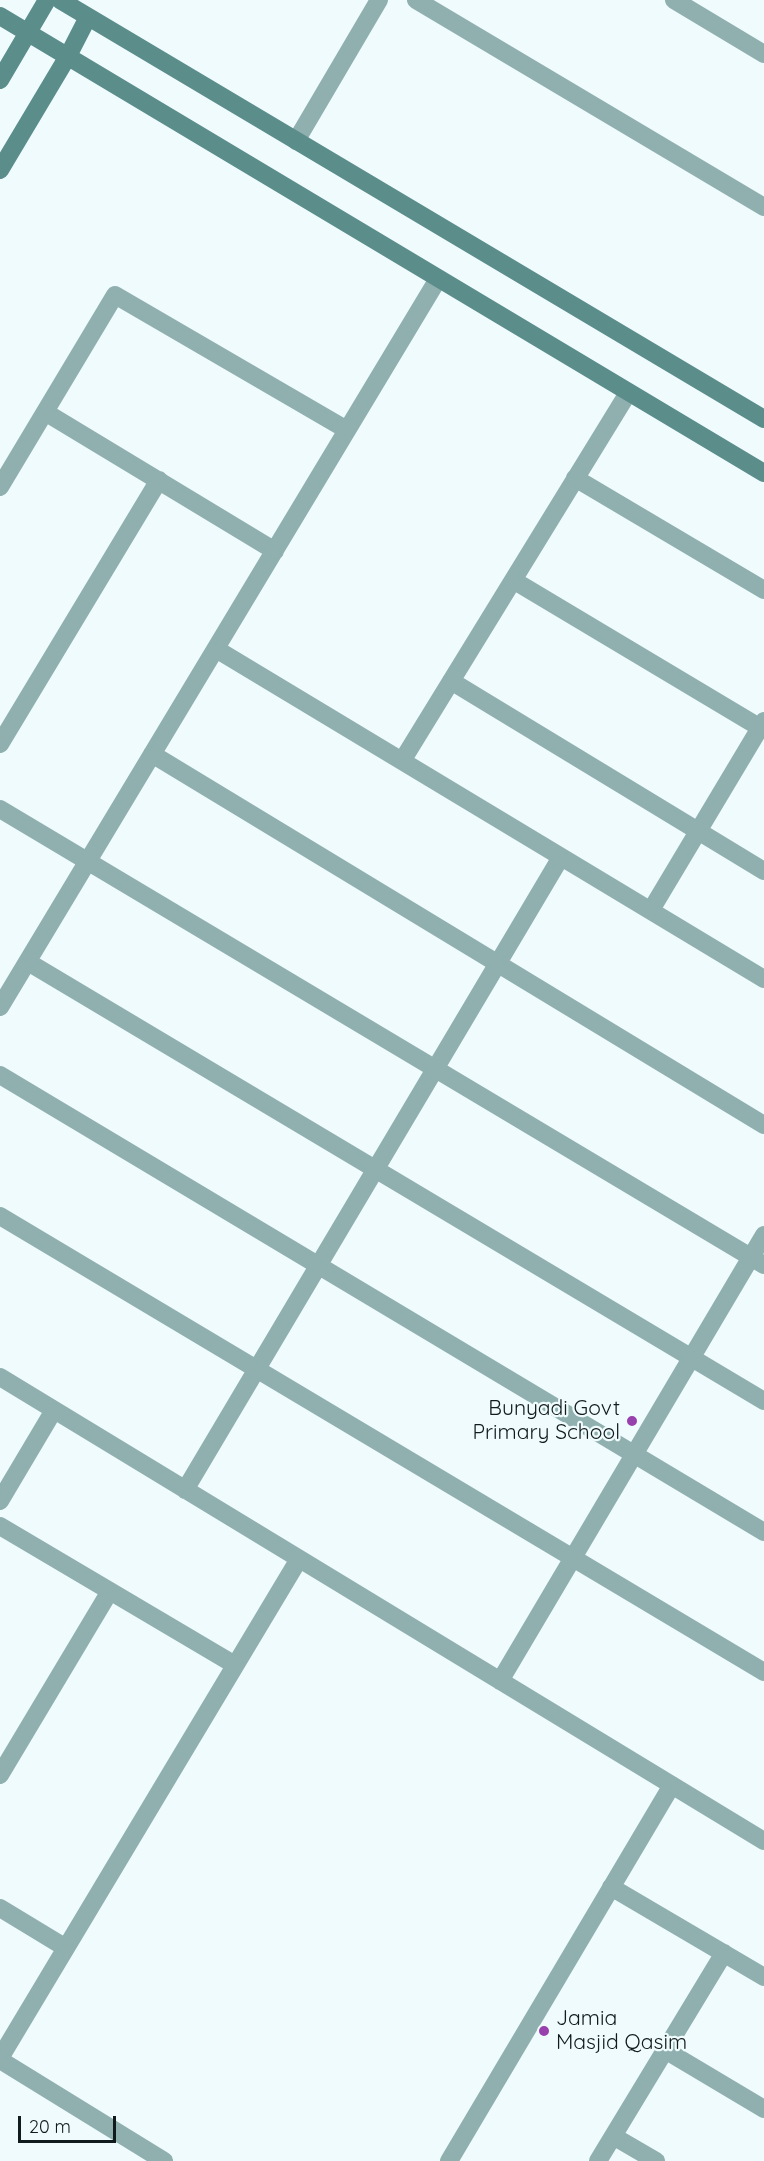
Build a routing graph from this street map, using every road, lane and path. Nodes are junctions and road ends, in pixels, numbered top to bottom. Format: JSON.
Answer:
{"nodes":[{"id":1,"x":46,"y":0,"type":"edge"},
{"id":2,"x":60,"y":0,"type":"edge"},
{"id":3,"x":379,"y":0,"type":"edge"},
{"id":4,"x":416,"y":0,"type":"edge"},
{"id":5,"x":674,"y":0,"type":"edge"},
{"id":6,"x":0,"y":16,"type":"edge"},
{"id":7,"x":88,"y":17,"type":"junction"},
{"id":8,"x":28,"y":33,"type":"junction"},
{"id":9,"x":764,"y":54,"type":"edge"},
{"id":10,"x":68,"y":57,"type":"junction"},
{"id":11,"x":0,"y":80,"type":"edge"},
{"id":12,"x":296,"y":141,"type":"junction"},
{"id":13,"x":0,"y":170,"type":"edge"},
{"id":14,"x":764,"y":207,"type":"edge"},
{"id":15,"x":438,"y":279,"type":"junction"},
{"id":16,"x":628,"y":393,"type":"junction"},
{"id":17,"x":45,"y":412,"type":"junction"},
{"id":18,"x":764,"y":419,"type":"edge"},
{"id":19,"x":347,"y":430,"type":"junction"},
{"id":20,"x":764,"y":473,"type":"edge"},
{"id":21,"x":575,"y":478,"type":"junction"},
{"id":22,"x":159,"y":480,"type":"junction"},
{"id":23,"x":0,"y":487,"type":"edge"},
{"id":24,"x":275,"y":551,"type":"junction"},
{"id":25,"x":513,"y":580,"type":"junction"},
{"id":26,"x":764,"y":590,"type":"edge"},
{"id":27,"x":216,"y":649,"type":"junction"},
{"id":28,"x":451,"y":681,"type":"junction"},
{"id":29,"x":763,"y":727,"type":"edge"},
{"id":30,"x":0,"y":744,"type":"edge"},
{"id":31,"x":152,"y":754,"type":"junction"},
{"id":32,"x":402,"y":761,"type":"junction"},
{"id":33,"x":0,"y":809,"type":"edge"},
{"id":34,"x":698,"y":831,"type":"junction"},
{"id":35,"x":561,"y":857,"type":"junction"},
{"id":36,"x":88,"y":861,"type":"junction"},
{"id":37,"x":764,"y":871,"type":"edge"},
{"id":38,"x":651,"y":910,"type":"junction"},
{"id":39,"x":28,"y":962,"type":"junction"},
{"id":40,"x":498,"y":963,"type":"junction"},
{"id":41,"x":764,"y":979,"type":"edge"},
{"id":42,"x":0,"y":1007,"type":"edge"},
{"id":43,"x":436,"y":1068,"type":"junction"},
{"id":44,"x":0,"y":1075,"type":"edge"},
{"id":45,"x":764,"y":1125,"type":"edge"},
{"id":46,"x":376,"y":1169,"type":"junction"},
{"id":47,"x":0,"y":1215,"type":"edge"},
{"id":48,"x":764,"y":1235,"type":"edge"},
{"id":49,"x":757,"y":1261,"type":"edge"},
{"id":50,"x":319,"y":1266,"type":"junction"},
{"id":51,"x":691,"y":1358,"type":"junction"},
{"id":52,"x":257,"y":1369,"type":"junction"},
{"id":53,"x":0,"y":1377,"type":"edge"},
{"id":54,"x":764,"y":1401,"type":"edge"},
{"id":55,"x":54,"y":1410,"type":"junction"},
{"id":56,"x":634,"y":1454,"type":"junction"},
{"id":57,"x":185,"y":1490,"type":"junction"},
{"id":58,"x":0,"y":1501,"type":"edge"},
{"id":59,"x":0,"y":1526,"type":"edge"},
{"id":60,"x":764,"y":1532,"type":"edge"},
{"id":61,"x":573,"y":1558,"type":"junction"},
{"id":62,"x":299,"y":1559,"type":"junction"},
{"id":63,"x":110,"y":1591,"type":"junction"},
{"id":64,"x":235,"y":1665,"type":"junction"},
{"id":65,"x":764,"y":1672,"type":"edge"},
{"id":66,"x":500,"y":1681,"type":"junction"},
{"id":67,"x":0,"y":1775,"type":"edge"},
{"id":68,"x":672,"y":1785,"type":"junction"},
{"id":69,"x":764,"y":1841,"type":"edge"},
{"id":70,"x":612,"y":1887,"type":"junction"},
{"id":71,"x":0,"y":1908,"type":"edge"},
{"id":72,"x":66,"y":1948,"type":"junction"},
{"id":73,"x":724,"y":1953,"type":"junction"},
{"id":74,"x":764,"y":1977,"type":"edge"},
{"id":75,"x":665,"y":2050,"type":"junction"},
{"id":76,"x":0,"y":2059,"type":"edge"},
{"id":77,"x":764,"y":2109,"type":"edge"},
{"id":78,"x":613,"y":2136,"type":"junction"},
{"id":79,"x":164,"y":2161,"type":"edge"},
{"id":80,"x":449,"y":2161,"type":"edge"},
{"id":81,"x":598,"y":2161,"type":"edge"},
{"id":82,"x":656,"y":2161,"type":"edge"}],
"edges":[{"from":1,"to":8,"type":"street"},
{"from":2,"to":7,"type":"street"},
{"from":3,"to":12,"type":"street"},
{"from":4,"to":14,"type":"street"},
{"from":5,"to":9,"type":"street"},
{"from":6,"to":8,"type":"street"},
{"from":7,"to":10,"type":"street"},
{"from":7,"to":12,"type":"street"},
{"from":8,"to":10,"type":"street"},
{"from":8,"to":11,"type":"street"},
{"from":10,"to":13,"type":"street"},
{"from":10,"to":15,"type":"street"},
{"from":12,"to":18,"type":"street"},
{"from":15,"to":16,"type":"street"},
{"from":15,"to":19,"type":"street"},
{"from":16,"to":20,"type":"street"},
{"from":16,"to":21,"type":"street"},
{"from":17,"to":19,"type":"street"},
{"from":17,"to":22,"type":"street"},
{"from":17,"to":23,"type":"street"},
{"from":19,"to":24,"type":"street"},
{"from":21,"to":25,"type":"street"},
{"from":21,"to":26,"type":"street"},
{"from":22,"to":24,"type":"street"},
{"from":22,"to":30,"type":"street"},
{"from":24,"to":27,"type":"street"},
{"from":25,"to":28,"type":"street"},
{"from":25,"to":29,"type":"street"},
{"from":27,"to":31,"type":"street"},
{"from":27,"to":32,"type":"street"},
{"from":28,"to":32,"type":"street"},
{"from":28,"to":34,"type":"street"},
{"from":29,"to":34,"type":"street"},
{"from":31,"to":36,"type":"street"},
{"from":31,"to":40,"type":"street"},
{"from":32,"to":35,"type":"street"},
{"from":33,"to":36,"type":"street"},
{"from":34,"to":37,"type":"street"},
{"from":34,"to":38,"type":"street"},
{"from":35,"to":38,"type":"street"},
{"from":35,"to":40,"type":"street"},
{"from":36,"to":39,"type":"street"},
{"from":36,"to":43,"type":"street"},
{"from":38,"to":41,"type":"street"},
{"from":39,"to":42,"type":"street"},
{"from":39,"to":46,"type":"street"},
{"from":40,"to":43,"type":"street"},
{"from":40,"to":45,"type":"street"},
{"from":43,"to":46,"type":"street"},
{"from":43,"to":49,"type":"street"},
{"from":44,"to":50,"type":"street"},
{"from":46,"to":50,"type":"street"},
{"from":46,"to":51,"type":"street"},
{"from":47,"to":52,"type":"street"},
{"from":48,"to":49,"type":"street"},
{"from":49,"to":51,"type":"street"},
{"from":50,"to":52,"type":"street"},
{"from":50,"to":56,"type":"street"},
{"from":51,"to":54,"type":"street"},
{"from":51,"to":56,"type":"street"},
{"from":52,"to":57,"type":"street"},
{"from":52,"to":61,"type":"street"},
{"from":53,"to":55,"type":"street"},
{"from":55,"to":57,"type":"street"},
{"from":55,"to":58,"type":"street"},
{"from":56,"to":60,"type":"street"},
{"from":56,"to":61,"type":"street"},
{"from":57,"to":62,"type":"street"},
{"from":59,"to":63,"type":"street"},
{"from":61,"to":65,"type":"street"},
{"from":61,"to":66,"type":"street"},
{"from":62,"to":64,"type":"street"},
{"from":62,"to":66,"type":"street"},
{"from":63,"to":64,"type":"street"},
{"from":63,"to":67,"type":"street"},
{"from":64,"to":72,"type":"street"},
{"from":66,"to":68,"type":"street"},
{"from":68,"to":69,"type":"street"},
{"from":68,"to":70,"type":"street"},
{"from":70,"to":73,"type":"street"},
{"from":70,"to":80,"type":"street"},
{"from":71,"to":72,"type":"street"},
{"from":72,"to":76,"type":"street"},
{"from":73,"to":74,"type":"street"},
{"from":73,"to":75,"type":"street"},
{"from":75,"to":77,"type":"street"},
{"from":75,"to":78,"type":"street"},
{"from":76,"to":79,"type":"street"},
{"from":78,"to":81,"type":"street"},
{"from":78,"to":82,"type":"street"}]}
